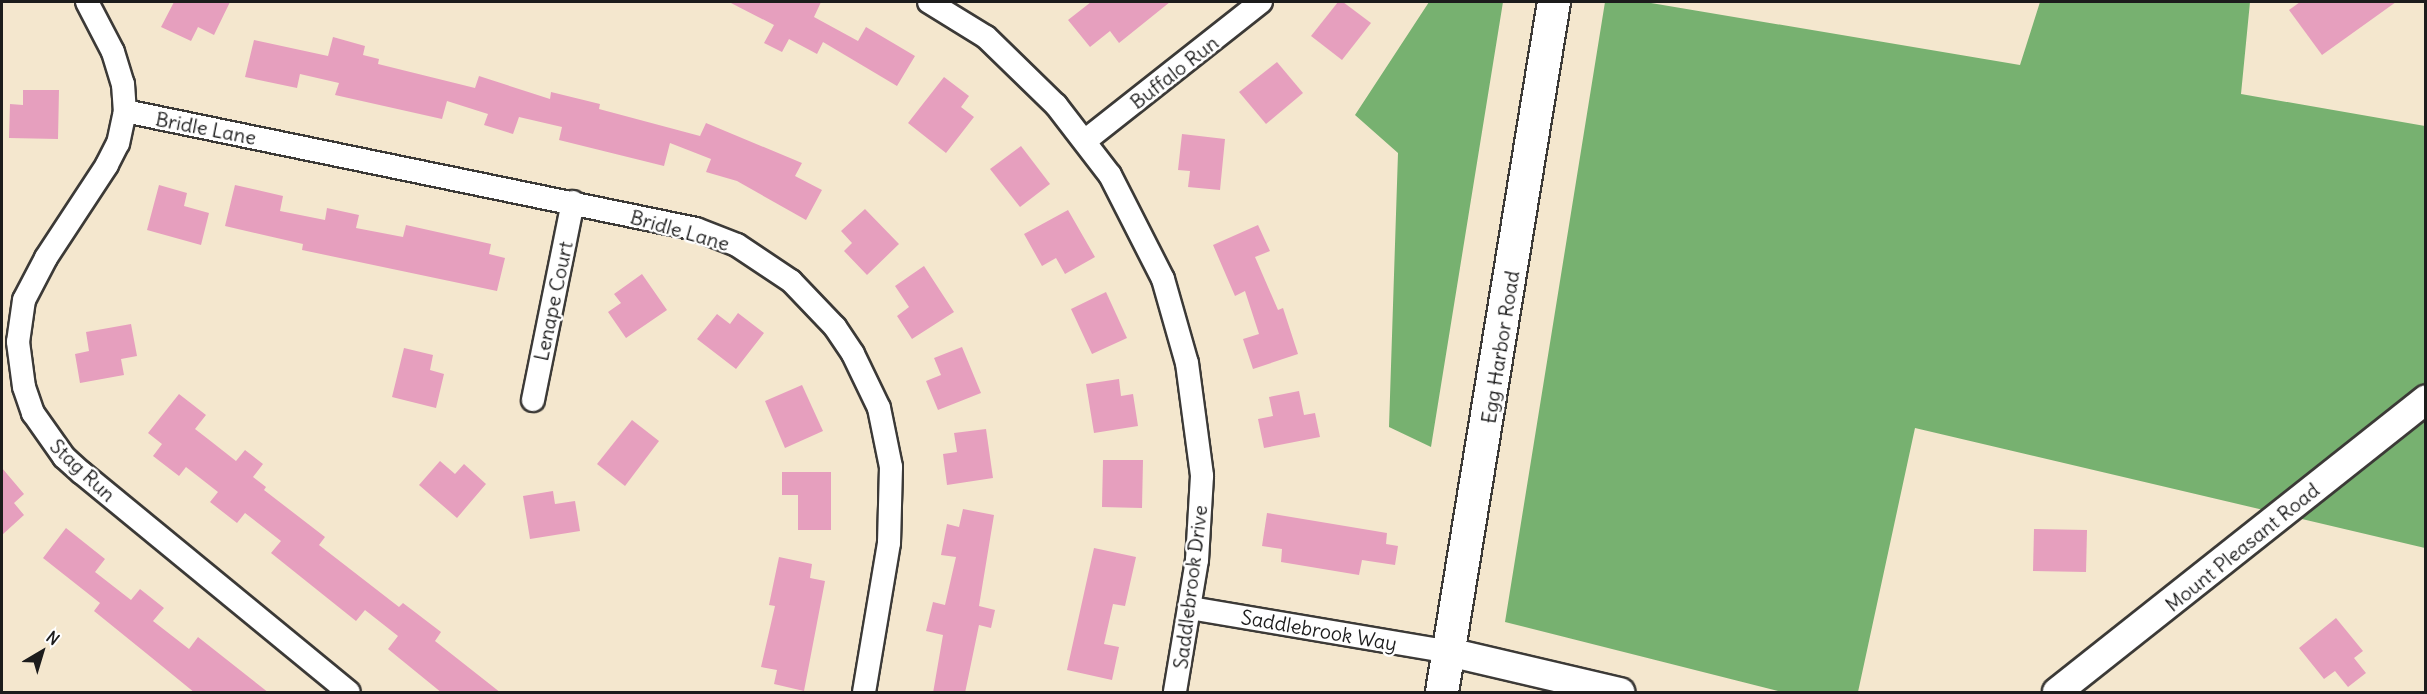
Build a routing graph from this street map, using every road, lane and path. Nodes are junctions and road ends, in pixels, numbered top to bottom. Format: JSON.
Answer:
{"nodes":[{"id":1,"x":87,"y":2,"type":"edge"},
{"id":2,"x":929,"y":2,"type":"edge"},
{"id":3,"x":1261,"y":2,"type":"edge"},
{"id":4,"x":1554,"y":2,"type":"edge"},
{"id":5,"x":125,"y":111,"type":"junction"},
{"id":6,"x":1086,"y":140,"type":"junction"},
{"id":7,"x":573,"y":202,"type":"junction"},
{"id":8,"x":533,"y":400,"type":"dead end"},
{"id":9,"x":2426,"y":400,"type":"edge"},
{"id":10,"x":1190,"y":608,"type":"junction"},
{"id":11,"x":1449,"y":652,"type":"junction"},
{"id":12,"x":349,"y":693,"type":"edge"},
{"id":13,"x":864,"y":693,"type":"edge"},
{"id":14,"x":1176,"y":693,"type":"edge"},
{"id":15,"x":1442,"y":693,"type":"edge"},
{"id":16,"x":1620,"y":693,"type":"edge"},
{"id":17,"x":2057,"y":693,"type":"edge"}],
"edges":[{"from":1,"to":5,"type":"street","name":"Stag Run"},
{"from":2,"to":6,"type":"street","name":"Saddlebrook Drive"},
{"from":3,"to":6,"type":"street","name":"Buffalo Run"},
{"from":4,"to":11,"type":"main road","name":"Egg Harbor Road"},
{"from":5,"to":7,"type":"street","name":"Bridle Lane"},
{"from":5,"to":12,"type":"street","name":"Stag Run"},
{"from":6,"to":10,"type":"street","name":"Saddlebrook Drive"},
{"from":7,"to":8,"type":"street","name":"Lenape Court"},
{"from":7,"to":13,"type":"street","name":"Bridle Lane"},
{"from":9,"to":17,"type":"street","name":"Mount Pleasant Road"},
{"from":10,"to":11,"type":"street","name":"Saddlebrook Way"},
{"from":10,"to":14,"type":"street","name":"Saddlebrook Drive"},
{"from":11,"to":15,"type":"main road","name":"Egg Harbor Road"},
{"from":11,"to":16,"type":"street"}]}
